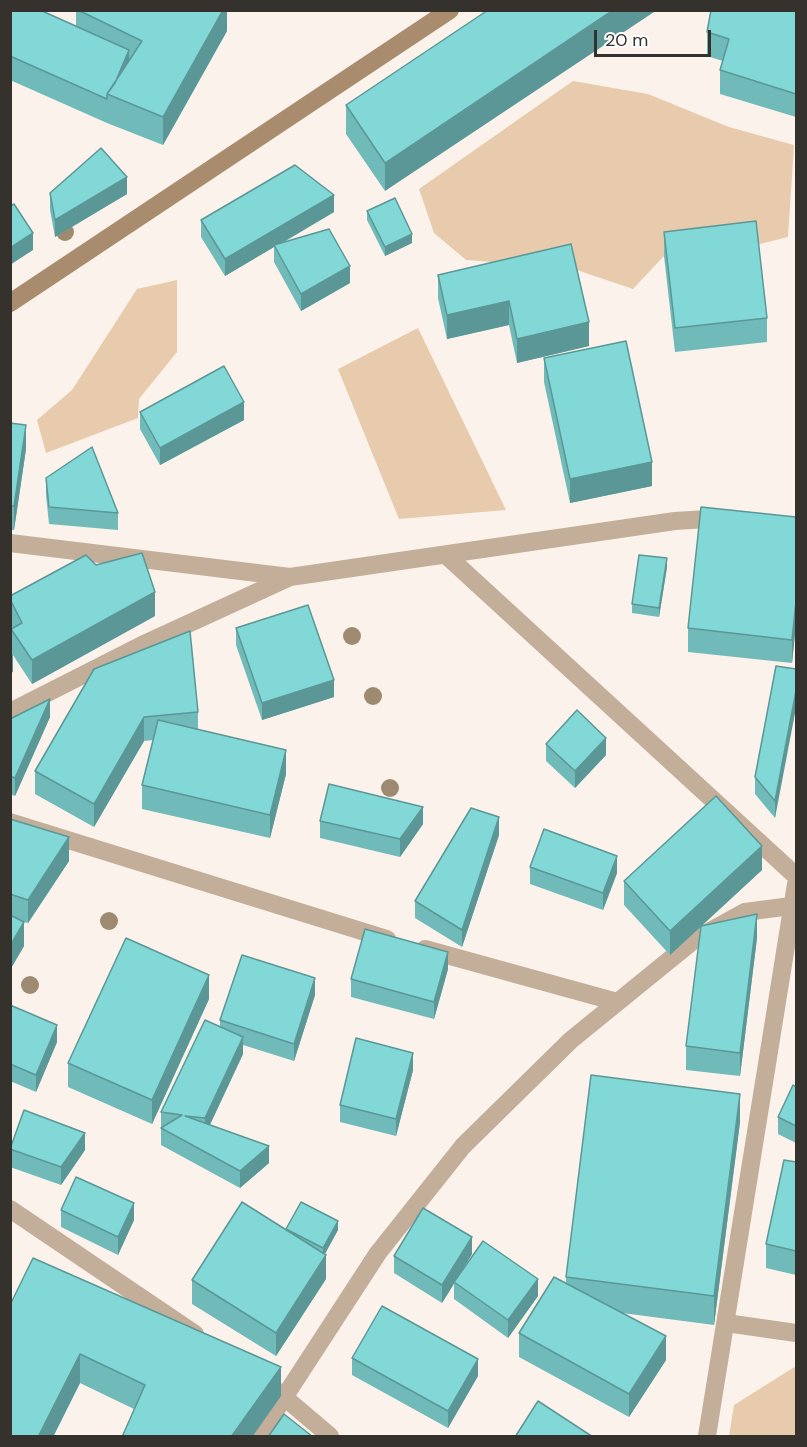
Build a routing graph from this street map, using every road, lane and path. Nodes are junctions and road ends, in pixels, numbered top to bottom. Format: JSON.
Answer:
{"nodes":[{"id":1,"x":450,"y":10,"type":"edge"},
{"id":2,"x":10,"y":303,"type":"edge"},
{"id":3,"x":739,"y":518,"type":"edge"},
{"id":4,"x":10,"y":543,"type":"edge"},
{"id":5,"x":446,"y":555,"type":"junction"},
{"id":6,"x":290,"y":576,"type":"junction"},
{"id":7,"x":10,"y":712,"type":"edge"},
{"id":8,"x":10,"y":822,"type":"edge"},
{"id":9,"x":796,"y":876,"type":"edge"},
{"id":10,"x":796,"y":884,"type":"edge"},
{"id":11,"x":791,"y":906,"type":"junction"},
{"id":12,"x":617,"y":1002,"type":"junction"},
{"id":13,"x":10,"y":1209,"type":"edge"},
{"id":14,"x":726,"y":1323,"type":"junction"},
{"id":15,"x":796,"y":1333,"type":"edge"},
{"id":16,"x":208,"y":1343,"type":"edge"},
{"id":17,"x":267,"y":1384,"type":"edge"},
{"id":18,"x":286,"y":1398,"type":"junction"},
{"id":19,"x":259,"y":1437,"type":"edge"},
{"id":20,"x":330,"y":1437,"type":"edge"},
{"id":21,"x":707,"y":1437,"type":"edge"}],
"edges":[{"from":1,"to":2,"type":"main road"},
{"from":3,"to":5,"type":"street"},
{"from":4,"to":6,"type":"street"},
{"from":5,"to":6,"type":"street"},
{"from":5,"to":9,"type":"street"},
{"from":6,"to":7,"type":"street"},
{"from":8,"to":12,"type":"street"},
{"from":10,"to":11,"type":"street"},
{"from":11,"to":12,"type":"street"},
{"from":11,"to":14,"type":"street"},
{"from":12,"to":18,"type":"street"},
{"from":13,"to":16,"type":"street"},
{"from":14,"to":15,"type":"street"},
{"from":14,"to":21,"type":"street"},
{"from":17,"to":18,"type":"street"},
{"from":18,"to":19,"type":"street"},
{"from":18,"to":20,"type":"street"}]}
